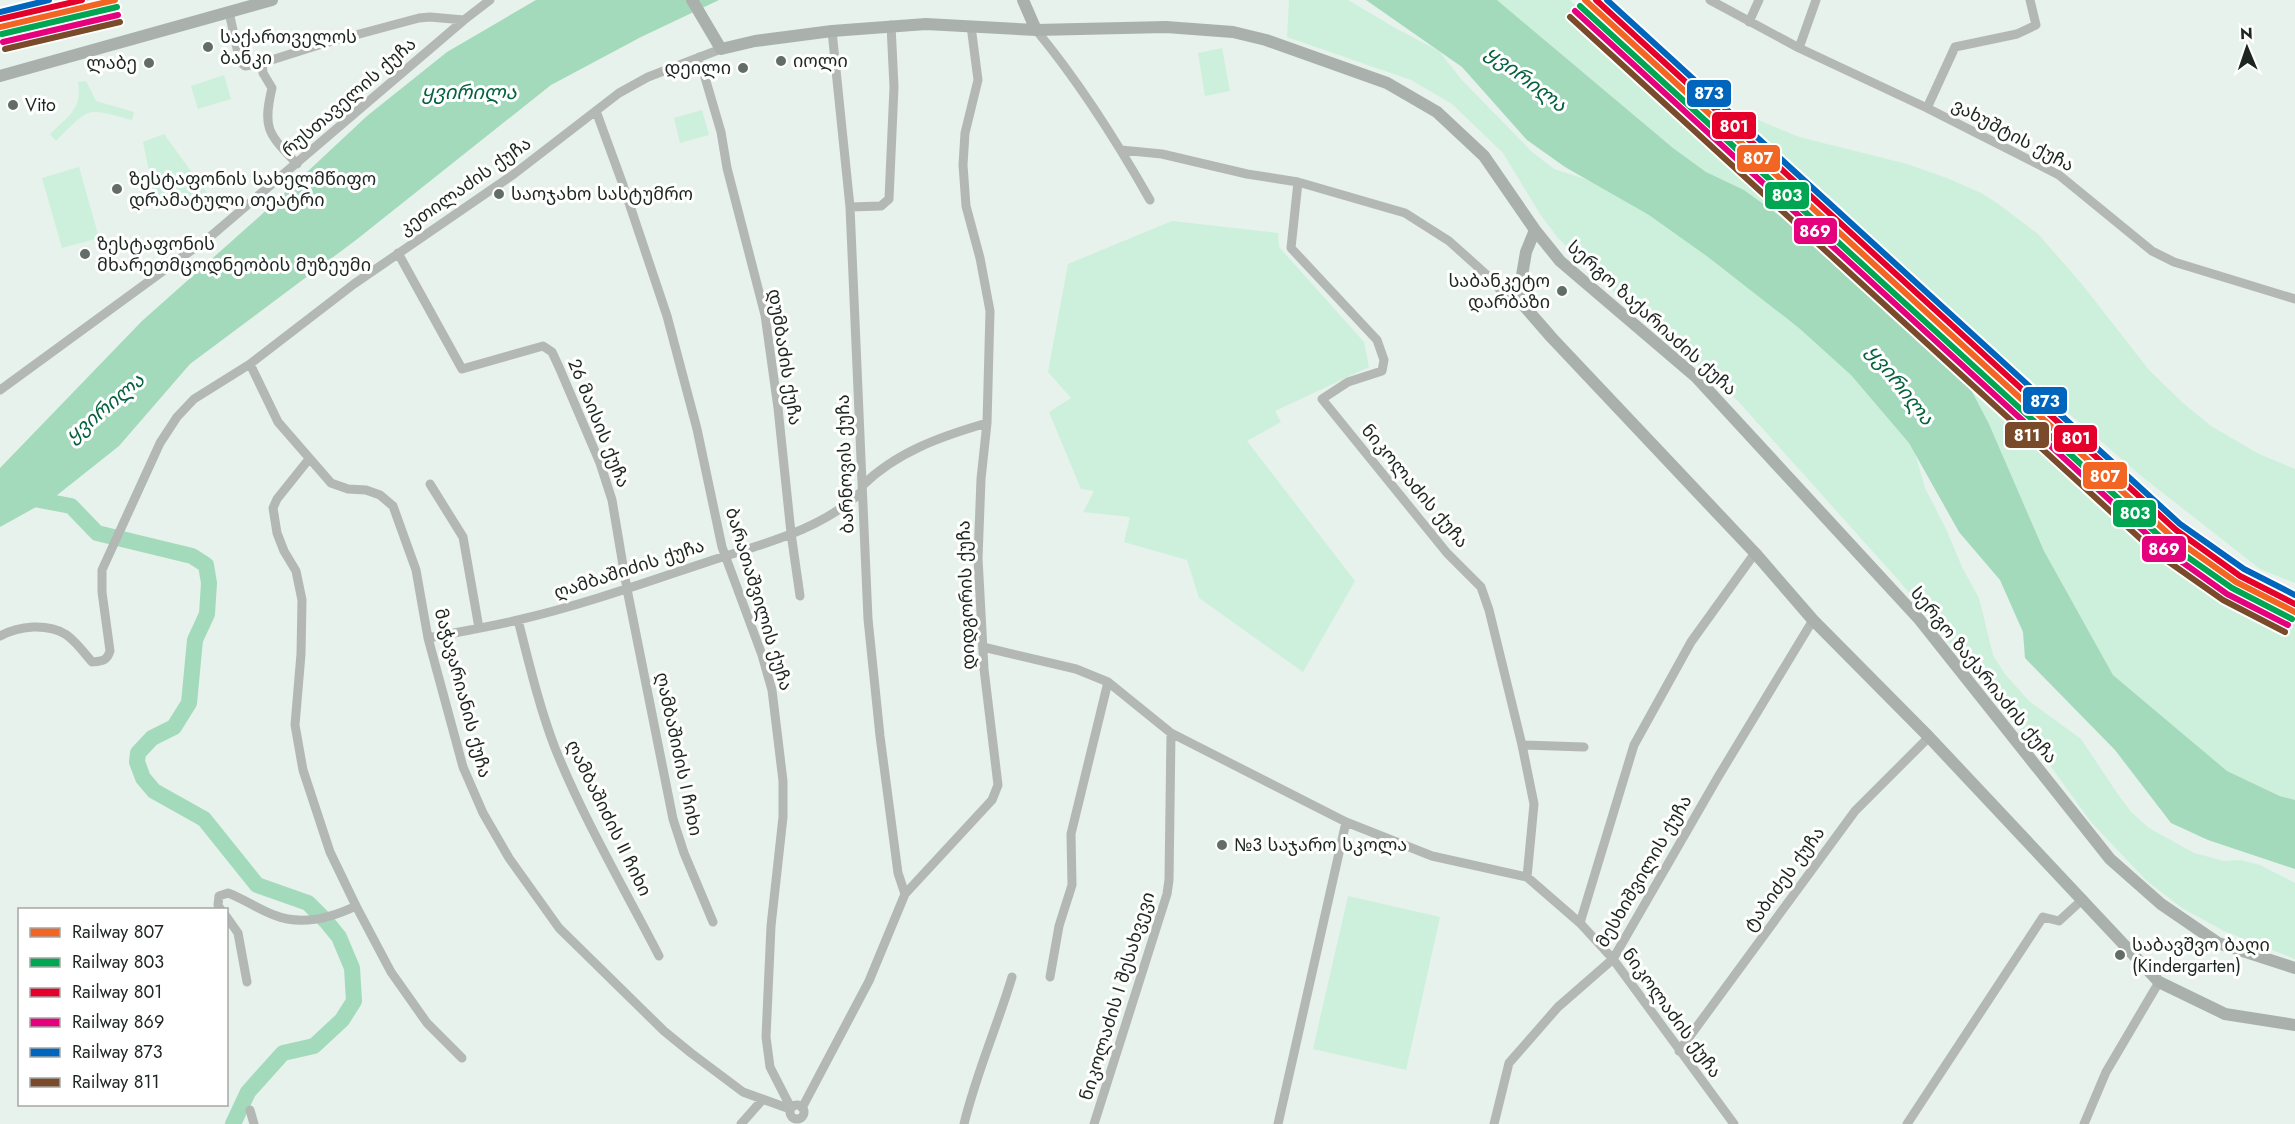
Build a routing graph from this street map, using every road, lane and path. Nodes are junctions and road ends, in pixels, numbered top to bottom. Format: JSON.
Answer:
{"nodes":[{"id":1,"x":272,"y":0,"type":"edge"},
{"id":2,"x":490,"y":0,"type":"edge"},
{"id":3,"x":692,"y":0,"type":"edge"},
{"id":4,"x":1023,"y":0,"type":"edge"},
{"id":5,"x":1710,"y":0,"type":"edge"},
{"id":6,"x":1759,"y":0,"type":"edge"},
{"id":7,"x":1816,"y":0,"type":"edge"},
{"id":8,"x":2030,"y":0,"type":"edge"},
{"id":9,"x":229,"y":12,"type":"junction"},
{"id":10,"x":464,"y":20,"type":"junction"},
{"id":11,"x":1749,"y":22,"type":"junction"},
{"id":12,"x":891,"y":25,"type":"junction"},
{"id":13,"x":971,"y":26,"type":"junction"},
{"id":14,"x":1036,"y":30,"type":"junction"},
{"id":15,"x":832,"y":31,"type":"junction"},
{"id":16,"x":1799,"y":48,"type":"junction"},
{"id":17,"x":722,"y":49,"type":"junction"},
{"id":18,"x":699,"y":57,"type":"junction"},
{"id":19,"x":262,"y":63,"type":"junction"},
{"id":20,"x":0,"y":76,"type":"edge"},
{"id":21,"x":1927,"y":108,"type":"junction"},
{"id":22,"x":596,"y":111,"type":"junction"},
{"id":23,"x":1121,"y":150,"type":"junction"},
{"id":24,"x":297,"y":164,"type":"junction"},
{"id":25,"x":1298,"y":182,"type":"junction"},
{"id":26,"x":1150,"y":200,"type":"dead end"},
{"id":27,"x":850,"y":207,"type":"junction"},
{"id":28,"x":1535,"y":230,"type":"junction"},
{"id":29,"x":398,"y":253,"type":"junction"},
{"id":30,"x":1518,"y":299,"type":"junction"},
{"id":31,"x":2295,"y":299,"type":"edge"},
{"id":32,"x":250,"y":364,"type":"junction"},
{"id":33,"x":0,"y":390,"type":"edge"},
{"id":34,"x":987,"y":423,"type":"junction"},
{"id":35,"x":309,"y":459,"type":"junction"},
{"id":36,"x":430,"y":484,"type":"dead end"},
{"id":37,"x":862,"y":488,"type":"junction"},
{"id":38,"x":791,"y":533,"type":"junction"},
{"id":39,"x":1755,"y":554,"type":"junction"},
{"id":40,"x":725,"y":556,"type":"junction"},
{"id":41,"x":627,"y":589,"type":"junction"},
{"id":42,"x":800,"y":596,"type":"dead end"},
{"id":43,"x":518,"y":620,"type":"junction"},
{"id":44,"x":1813,"y":620,"type":"junction"},
{"id":45,"x":479,"y":628,"type":"junction"},
{"id":46,"x":0,"y":636,"type":"edge"},
{"id":47,"x":428,"y":638,"type":"junction"},
{"id":48,"x":983,"y":647,"type":"junction"},
{"id":49,"x":1108,"y":682,"type":"junction"},
{"id":50,"x":1171,"y":733,"type":"junction"},
{"id":51,"x":1929,"y":737,"type":"junction"},
{"id":52,"x":1522,"y":745,"type":"junction"},
{"id":53,"x":1584,"y":747,"type":"dead end"},
{"id":54,"x":1346,"y":822,"type":"junction"},
{"id":55,"x":1527,"y":877,"type":"junction"},
{"id":56,"x":905,"y":894,"type":"junction"},
{"id":57,"x":2083,"y":899,"type":"junction"},
{"id":58,"x":356,"y":906,"type":"junction"},
{"id":59,"x":220,"y":908,"type":"edge"},
{"id":60,"x":228,"y":919,"type":"edge"},
{"id":61,"x":713,"y":922,"type":"dead end"},
{"id":62,"x":1580,"y":923,"type":"junction"},
{"id":63,"x":659,"y":957,"type":"dead end"},
{"id":64,"x":1613,"y":959,"type":"junction"},
{"id":65,"x":2295,"y":968,"type":"edge"},
{"id":66,"x":1012,"y":977,"type":"dead end"},
{"id":67,"x":1050,"y":977,"type":"dead end"},
{"id":68,"x":247,"y":982,"type":"dead end"},
{"id":69,"x":2159,"y":982,"type":"junction"},
{"id":70,"x":2295,"y":1025,"type":"edge"},
{"id":71,"x":1679,"y":1051,"type":"junction"},
{"id":72,"x":462,"y":1058,"type":"dead end"},
{"id":73,"x":763,"y":1099,"type":"junction"},
{"id":74,"x":791,"y":1108,"type":"junction"},
{"id":75,"x":250,"y":1110,"type":"dead end"},
{"id":76,"x":802,"y":1118,"type":"edge"},
{"id":77,"x":254,"y":1124,"type":"edge"},
{"id":78,"x":741,"y":1124,"type":"edge"},
{"id":79,"x":964,"y":1124,"type":"edge"},
{"id":80,"x":1094,"y":1124,"type":"edge"},
{"id":81,"x":1278,"y":1124,"type":"edge"},
{"id":82,"x":1494,"y":1124,"type":"edge"},
{"id":83,"x":1734,"y":1124,"type":"edge"},
{"id":84,"x":1907,"y":1124,"type":"edge"},
{"id":85,"x":2084,"y":1124,"type":"edge"}],
"edges":[{"from":1,"to":9,"type":"main road"},
{"from":2,"to":10,"type":"street","name":"რუსთაველის ქუჩა"},
{"from":3,"to":17,"type":"main road"},
{"from":4,"to":14,"type":"main road"},
{"from":5,"to":11,"type":"street","name":"ვახუშტის ქუჩა"},
{"from":6,"to":11,"type":"street"},
{"from":7,"to":16,"type":"street"},
{"from":8,"to":21,"type":"street"},
{"from":9,"to":19,"type":"street"},
{"from":9,"to":20,"type":"main road"},
{"from":10,"to":19,"type":"street"},
{"from":10,"to":24,"type":"street","name":"რუსთაველის ქუჩა"},
{"from":11,"to":16,"type":"street","name":"ვახუშტის ქუჩა"},
{"from":12,"to":13,"type":"main road","name":"სერგო ზაქარიაძის ქუჩა"},
{"from":12,"to":15,"type":"main road","name":"სერგო ზაქარიაძის ქუჩა"},
{"from":12,"to":27,"type":"street"},
{"from":13,"to":14,"type":"main road","name":"სერგო ზაქარიაძის ქუჩა"},
{"from":13,"to":34,"type":"street","name":"დიდგორის ქუჩა"},
{"from":14,"to":23,"type":"street"},
{"from":14,"to":28,"type":"main road","name":"სერგო ზაქარიაძის ქუჩა"},
{"from":15,"to":17,"type":"main road","name":"სერგო ზაქარიაძის ქუჩა"},
{"from":15,"to":27,"type":"street","name":"ბარნოვის ქუჩა"},
{"from":16,"to":21,"type":"street","name":"ვახუშტის ქუჩა"},
{"from":17,"to":18,"type":"street","name":"კეთილაძის ქუჩა"},
{"from":18,"to":22,"type":"street","name":"კეთილაძის ქუჩა"},
{"from":18,"to":38,"type":"street","name":"დუმბაძის ქუჩა"},
{"from":19,"to":24,"type":"street"},
{"from":21,"to":31,"type":"street","name":"ვახუშტის ქუჩა"},
{"from":22,"to":29,"type":"street","name":"კეთილაძის ქუჩა"},
{"from":22,"to":40,"type":"street","name":"ბარათაშვილის ქუჩა"},
{"from":23,"to":25,"type":"street"},
{"from":23,"to":26,"type":"street"},
{"from":24,"to":33,"type":"street","name":"რუსთაველის ქუჩა"},
{"from":25,"to":30,"type":"street"},
{"from":25,"to":52,"type":"street","name":"ნიკოლაძის ქუჩა"},
{"from":27,"to":37,"type":"street","name":"ბარნოვის ქუჩა"},
{"from":28,"to":30,"type":"main road"},
{"from":28,"to":65,"type":"main road","name":"სერგო ზაქარიაძის ქუჩა"},
{"from":29,"to":32,"type":"street","name":"კეთილაძის ქუჩა"},
{"from":29,"to":41,"type":"street","name":"26 მაისის ქუჩა"},
{"from":30,"to":39,"type":"main road"},
{"from":32,"to":35,"type":"street","name":"მაჭავარიანის ქუჩა"},
{"from":32,"to":46,"type":"street","name":"კეთილაძის ქუჩა"},
{"from":34,"to":37,"type":"street","name":"ღამბაშიძის ქუჩა"},
{"from":34,"to":48,"type":"street","name":"დიდგორის ქუჩა"},
{"from":35,"to":47,"type":"street","name":"მაჭავარიანის ქუჩა"},
{"from":35,"to":58,"type":"street"},
{"from":36,"to":45,"type":"street"},
{"from":37,"to":38,"type":"street","name":"ღამბაშიძის ქუჩა"},
{"from":37,"to":56,"type":"street","name":"ბარნოვის ქუჩა"},
{"from":38,"to":40,"type":"street","name":"ღამბაშიძის ქუჩა"},
{"from":38,"to":42,"type":"street","name":"დუმბაძის ქუჩა"},
{"from":39,"to":44,"type":"main road"},
{"from":39,"to":62,"type":"street"},
{"from":40,"to":41,"type":"street","name":"ღამბაშიძის ქუჩა"},
{"from":40,"to":74,"type":"street","name":"ბარათაშვილის ქუჩა"},
{"from":41,"to":43,"type":"street","name":"ღამბაშიძის ქუჩა"},
{"from":41,"to":61,"type":"street","name":"ღამბაშიძის I ჩიხი"},
{"from":43,"to":45,"type":"street","name":"ღამბაშიძის ქუჩა"},
{"from":43,"to":63,"type":"street","name":"ღამბაშიძის II ჩიხი"},
{"from":44,"to":51,"type":"main road"},
{"from":44,"to":64,"type":"street","name":"მესხიშვილის ქუჩა"},
{"from":45,"to":47,"type":"street","name":"ღამბაშიძის ქუჩა"},
{"from":47,"to":73,"type":"street","name":"მაჭავარიანის ქუჩა"},
{"from":48,"to":49,"type":"street","name":"ნიკოლაძის ქუჩა"},
{"from":48,"to":56,"type":"street","name":"დიდგორის ქუჩა"},
{"from":49,"to":50,"type":"street","name":"ნიკოლაძის ქუჩა"},
{"from":49,"to":67,"type":"street"},
{"from":50,"to":54,"type":"street","name":"ნიკოლაძის ქუჩა"},
{"from":50,"to":80,"type":"street","name":"ნიკოლაძის I შესახვევი"},
{"from":51,"to":57,"type":"main road"},
{"from":51,"to":71,"type":"street","name":"ტაბიძეს ქუჩა"},
{"from":52,"to":53,"type":"street"},
{"from":52,"to":55,"type":"street","name":"ნიკოლაძის ქუჩა"},
{"from":54,"to":55,"type":"street","name":"ნიკოლაძის ქუჩა"},
{"from":54,"to":81,"type":"street"},
{"from":55,"to":62,"type":"street","name":"ნიკოლაძის ქუჩა"},
{"from":56,"to":76,"type":"street","name":"დიდგორის ქუჩა"},
{"from":57,"to":69,"type":"main road"},
{"from":57,"to":84,"type":"street"},
{"from":58,"to":59,"type":"street"},
{"from":58,"to":72,"type":"street"},
{"from":60,"to":68,"type":"street"},
{"from":62,"to":64,"type":"street","name":"ნიკოლაძის ქუჩა"},
{"from":64,"to":71,"type":"street","name":"ნიკოლაძის ქუჩა"},
{"from":64,"to":82,"type":"street","name":"მესხიშვილის ქუჩა"},
{"from":66,"to":79,"type":"street"},
{"from":69,"to":70,"type":"main road"},
{"from":69,"to":85,"type":"street"},
{"from":71,"to":83,"type":"street","name":"ნიკოლაძის ქუჩა"},
{"from":73,"to":74,"type":"street","name":"მაჭავარიანის ქუჩა"},
{"from":73,"to":78,"type":"street"},
{"from":74,"to":76,"type":"street","name":"ბარათაშვილის ქუჩა"},
{"from":75,"to":77,"type":"street"}]}
